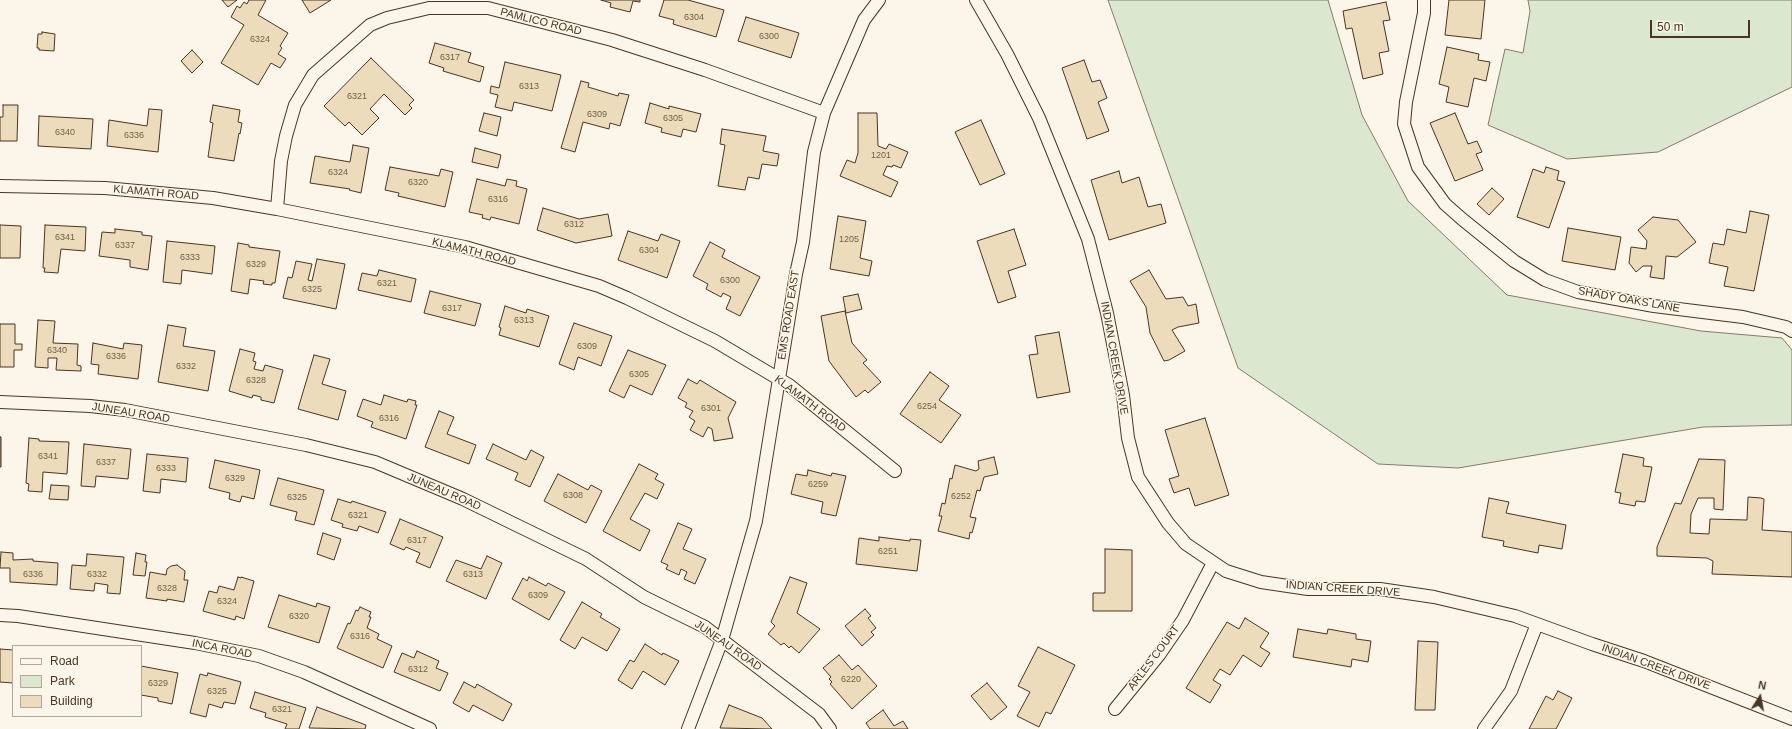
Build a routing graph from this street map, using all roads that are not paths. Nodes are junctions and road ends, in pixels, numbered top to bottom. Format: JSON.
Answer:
{"nodes":[{"id":1,"x":879,"y":0,"type":"edge"},
{"id":2,"x":976,"y":0,"type":"edge"},
{"id":3,"x":1424,"y":0,"type":"edge"},
{"id":4,"x":824,"y":113,"type":"junction"},
{"id":5,"x":0,"y":186,"type":"edge"},
{"id":6,"x":277,"y":209,"type":"junction"},
{"id":7,"x":1792,"y":331,"type":"edge"},
{"id":8,"x":779,"y":379,"type":"junction"},
{"id":9,"x":0,"y":402,"type":"edge"},
{"id":10,"x":895,"y":471,"type":"dead end"},
{"id":11,"x":1213,"y":563,"type":"junction"},
{"id":12,"x":0,"y":615,"type":"edge"},
{"id":13,"x":1537,"y":624,"type":"junction"},
{"id":14,"x":722,"y":640,"type":"junction"},
{"id":15,"x":1115,"y":709,"type":"dead end"},
{"id":16,"x":1792,"y":719,"type":"edge"},
{"id":17,"x":430,"y":729,"type":"edge"},
{"id":18,"x":688,"y":729,"type":"edge"},
{"id":19,"x":830,"y":729,"type":"edge"},
{"id":20,"x":1484,"y":729,"type":"edge"}],
"edges":[{"from":1,"to":4,"type":"street","name":"EMS ROAD EAST"},
{"from":2,"to":11,"type":"street","name":"INDIAN CREEK DRIVE"},
{"from":3,"to":7,"type":"street","name":"SHADY OAKS LANE"},
{"from":4,"to":6,"type":"street","name":"PAMLICO ROAD"},
{"from":4,"to":8,"type":"street","name":"EMS ROAD EAST"},
{"from":5,"to":6,"type":"street","name":"KLAMATH ROAD"},
{"from":6,"to":8,"type":"street","name":"KLAMATH ROAD"},
{"from":8,"to":10,"type":"street","name":"KLAMATH ROAD"},
{"from":8,"to":14,"type":"street","name":"EMS ROAD EAST"},
{"from":9,"to":14,"type":"street","name":"JUNEAU ROAD"},
{"from":11,"to":13,"type":"street","name":"INDIAN CREEK DRIVE"},
{"from":11,"to":15,"type":"street","name":"ARLES COURT"},
{"from":12,"to":17,"type":"street","name":"INCA ROAD"},
{"from":13,"to":16,"type":"street","name":"INDIAN CREEK DRIVE"},
{"from":13,"to":20,"type":"street"},
{"from":14,"to":18,"type":"street","name":"EMS ROAD EAST"},
{"from":14,"to":19,"type":"street","name":"JUNEAU ROAD"}]}
